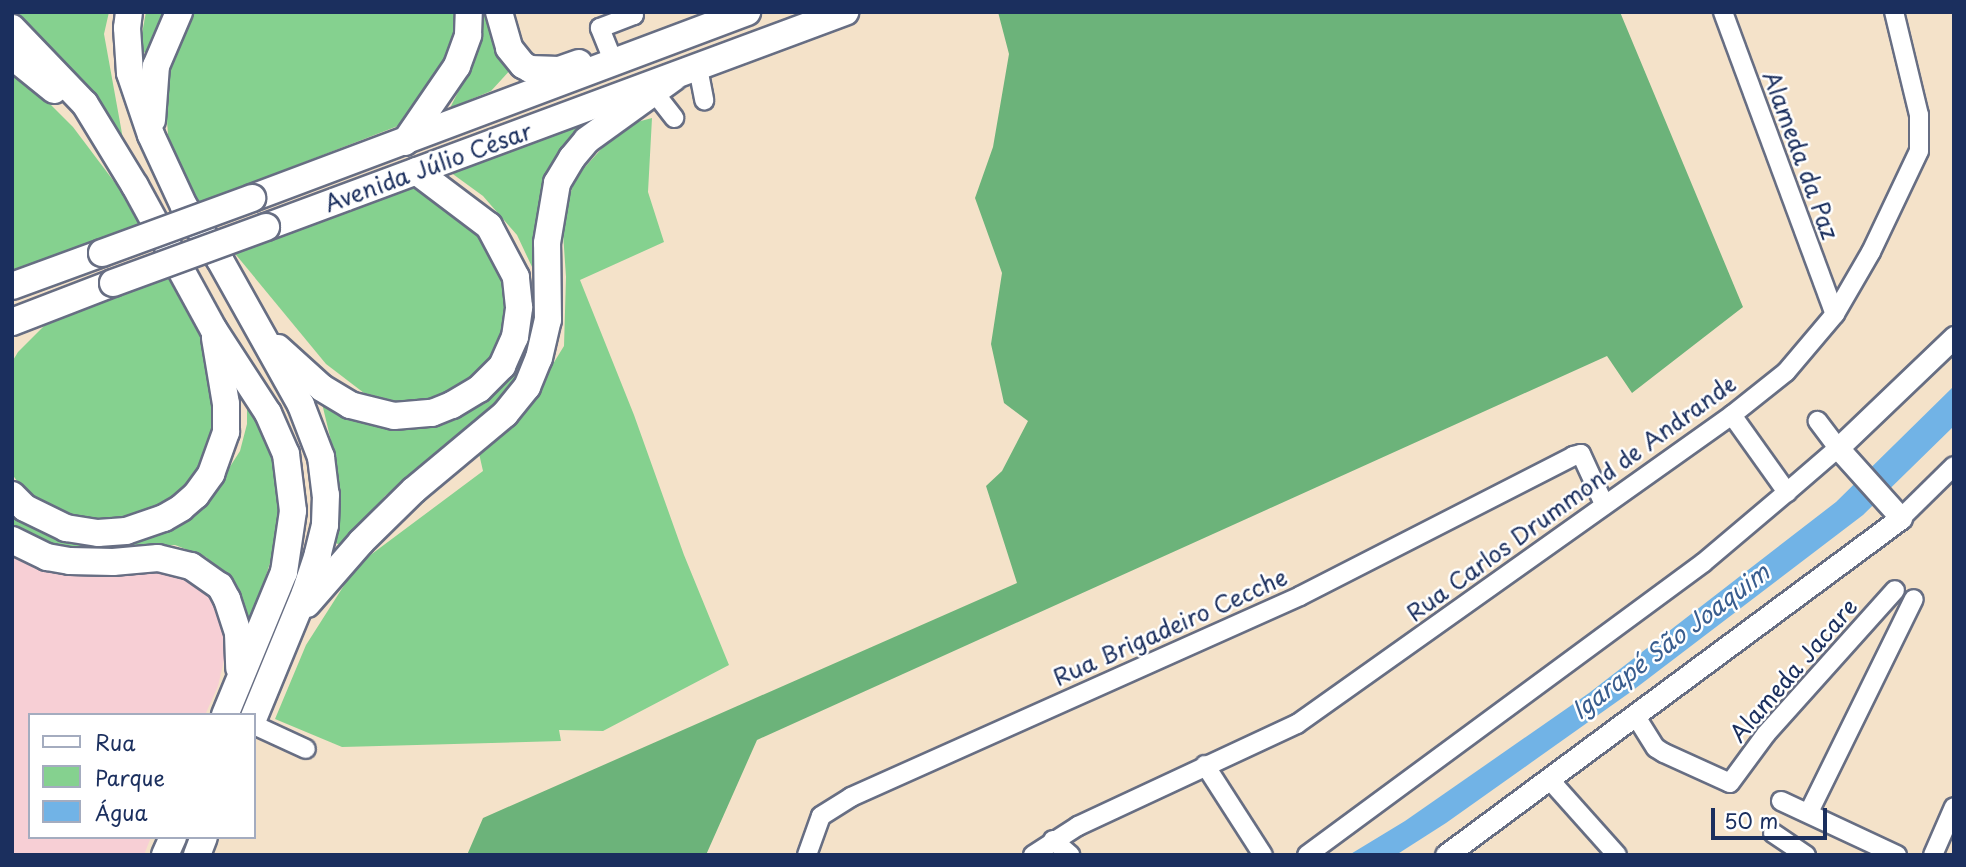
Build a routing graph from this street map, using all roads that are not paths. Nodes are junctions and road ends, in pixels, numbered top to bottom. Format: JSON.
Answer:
{"nodes":[{"id":1,"x":129,"y":12,"type":"edge"},
{"id":2,"x":179,"y":12,"type":"edge"},
{"id":3,"x":469,"y":12,"type":"edge"},
{"id":4,"x":499,"y":12,"type":"edge"},
{"id":5,"x":747,"y":12,"type":"edge"},
{"id":6,"x":845,"y":12,"type":"edge"},
{"id":7,"x":1723,"y":12,"type":"edge"},
{"id":8,"x":1894,"y":12,"type":"edge"},
{"id":9,"x":636,"y":13,"type":"edge"},
{"id":10,"x":12,"y":28,"type":"edge"},
{"id":11,"x":694,"y":32,"type":"junction"},
{"id":12,"x":610,"y":53,"type":"junction"},
{"id":13,"x":12,"y":56,"type":"edge"},
{"id":14,"x":698,"y":68,"type":"junction"},
{"id":15,"x":663,"y":85,"type":"junction"},
{"id":16,"x":704,"y":100,"type":"dead end"},
{"id":17,"x":674,"y":118,"type":"dead end"},
{"id":18,"x":151,"y":135,"type":"junction"},
{"id":19,"x":405,"y":142,"type":"junction"},
{"id":20,"x":416,"y":171,"type":"junction"},
{"id":21,"x":135,"y":186,"type":"junction"},
{"id":22,"x":12,"y":286,"type":"edge"},
{"id":23,"x":1835,"y":314,"type":"junction"},
{"id":24,"x":17,"y":325,"type":"edge"},
{"id":25,"x":214,"y":330,"type":"junction"},
{"id":26,"x":261,"y":332,"type":"junction"},
{"id":27,"x":1954,"y":337,"type":"edge"},
{"id":28,"x":1732,"y":415,"type":"junction"},
{"id":29,"x":1818,"y":421,"type":"dead end"},
{"id":30,"x":1845,"y":454,"type":"junction"},
{"id":31,"x":1954,"y":467,"type":"edge"},
{"id":32,"x":1787,"y":492,"type":"junction"},
{"id":33,"x":12,"y":495,"type":"edge"},
{"id":34,"x":1604,"y":504,"type":"junction"},
{"id":35,"x":1895,"y":510,"type":"junction"},
{"id":36,"x":12,"y":540,"type":"edge"},
{"id":37,"x":1895,"y":590,"type":"dead end"},
{"id":38,"x":1914,"y":599,"type":"dead end"},
{"id":39,"x":295,"y":619,"type":"junction"},
{"id":40,"x":239,"y":682,"type":"junction"},
{"id":41,"x":226,"y":713,"type":"edge"},
{"id":42,"x":256,"y":713,"type":"edge"},
{"id":43,"x":1635,"y":715,"type":"junction"},
{"id":44,"x":256,"y":725,"type":"edge"},
{"id":45,"x":306,"y":749,"type":"dead end"},
{"id":46,"x":1205,"y":765,"type":"junction"},
{"id":47,"x":1549,"y":779,"type":"junction"},
{"id":48,"x":1781,"y":801,"type":"dead end"},
{"id":49,"x":1954,"y":807,"type":"edge"},
{"id":50,"x":1809,"y":812,"type":"junction"},
{"id":51,"x":1773,"y":833,"type":"dead end"},
{"id":52,"x":172,"y":839,"type":"edge"},
{"id":53,"x":1053,"y":840,"type":"junction"},
{"id":54,"x":165,"y":855,"type":"edge"},
{"id":55,"x":807,"y":855,"type":"edge"},
{"id":56,"x":1033,"y":855,"type":"edge"},
{"id":57,"x":1070,"y":855,"type":"edge"},
{"id":58,"x":1263,"y":855,"type":"edge"},
{"id":59,"x":1307,"y":855,"type":"edge"},
{"id":60,"x":1446,"y":855,"type":"edge"},
{"id":61,"x":1617,"y":855,"type":"edge"},
{"id":62,"x":1806,"y":855,"type":"edge"},
{"id":63,"x":1897,"y":855,"type":"edge"},
{"id":64,"x":1933,"y":855,"type":"edge"}],
"edges":[{"from":1,"to":18,"type":"main road"},
{"from":2,"to":18,"type":"main road"},
{"from":3,"to":19,"type":"main road"},
{"from":4,"to":12,"type":"main road"},
{"from":5,"to":11,"type":"main road","name":"Avenida Júlio César"},
{"from":6,"to":14,"type":"main road","name":"Avenida Júlio César"},
{"from":7,"to":23,"type":"street","name":"Alameda da Paz"},
{"from":8,"to":23,"type":"street","name":"Rua Carlos Drummond de Andrande"},
{"from":9,"to":12,"type":"street"},
{"from":10,"to":21,"type":"main road"},
{"from":11,"to":12,"type":"main road"},
{"from":11,"to":19,"type":"main road","name":"Avenida Júlio César"},
{"from":13,"to":21,"type":"main road"},
{"from":14,"to":15,"type":"main road","name":"Avenida Júlio César"},
{"from":14,"to":16,"type":"street"},
{"from":15,"to":17,"type":"street"},
{"from":15,"to":20,"type":"main road","name":"Avenida Júlio César"},
{"from":15,"to":39,"type":"main road"},
{"from":18,"to":26,"type":"main road"},
{"from":19,"to":22,"type":"main road","name":"Avenida Júlio César","bridge":true},
{"from":20,"to":24,"type":"main road","name":"Avenida Júlio César","bridge":true},
{"from":20,"to":26,"type":"main road"},
{"from":21,"to":25,"type":"main road"},
{"from":23,"to":28,"type":"street","name":"Rua Carlos Drummond de Andrande"},
{"from":25,"to":33,"type":"main road"},
{"from":25,"to":40,"type":"main road"},
{"from":26,"to":39,"type":"main road"},
{"from":27,"to":30,"type":"street"},
{"from":28,"to":32,"type":"street"},
{"from":28,"to":34,"type":"street","name":"Rua Carlos Drummond de Andrande"},
{"from":29,"to":30,"type":"street"},
{"from":30,"to":32,"type":"street"},
{"from":30,"to":35,"type":"street"},
{"from":31,"to":35,"type":"street"},
{"from":32,"to":59,"type":"street"},
{"from":34,"to":46,"type":"street","name":"Rua Carlos Drummond de Andrande"},
{"from":34,"to":55,"type":"street","name":"Rua Brigadeiro Cecche"},
{"from":35,"to":43,"type":"street"},
{"from":36,"to":40,"type":"main road"},
{"from":37,"to":43,"type":"street","name":"Alameda Jacare"},
{"from":38,"to":50,"type":"street"},
{"from":39,"to":42,"type":"main road"},
{"from":40,"to":41,"type":"main road"},
{"from":43,"to":47,"type":"street"},
{"from":44,"to":45,"type":"street"},
{"from":46,"to":53,"type":"street","name":"Rua Carlos Drummond de Andrande"},
{"from":46,"to":58,"type":"street"},
{"from":47,"to":60,"type":"street"},
{"from":47,"to":61,"type":"street"},
{"from":48,"to":50,"type":"street"},
{"from":49,"to":64,"type":"street"},
{"from":50,"to":63,"type":"street"},
{"from":51,"to":62,"type":"street"},
{"from":52,"to":54,"type":"main road"},
{"from":53,"to":56,"type":"street","name":"Rua Carlos Drummond de Andrande"},
{"from":53,"to":57,"type":"street"}]}
